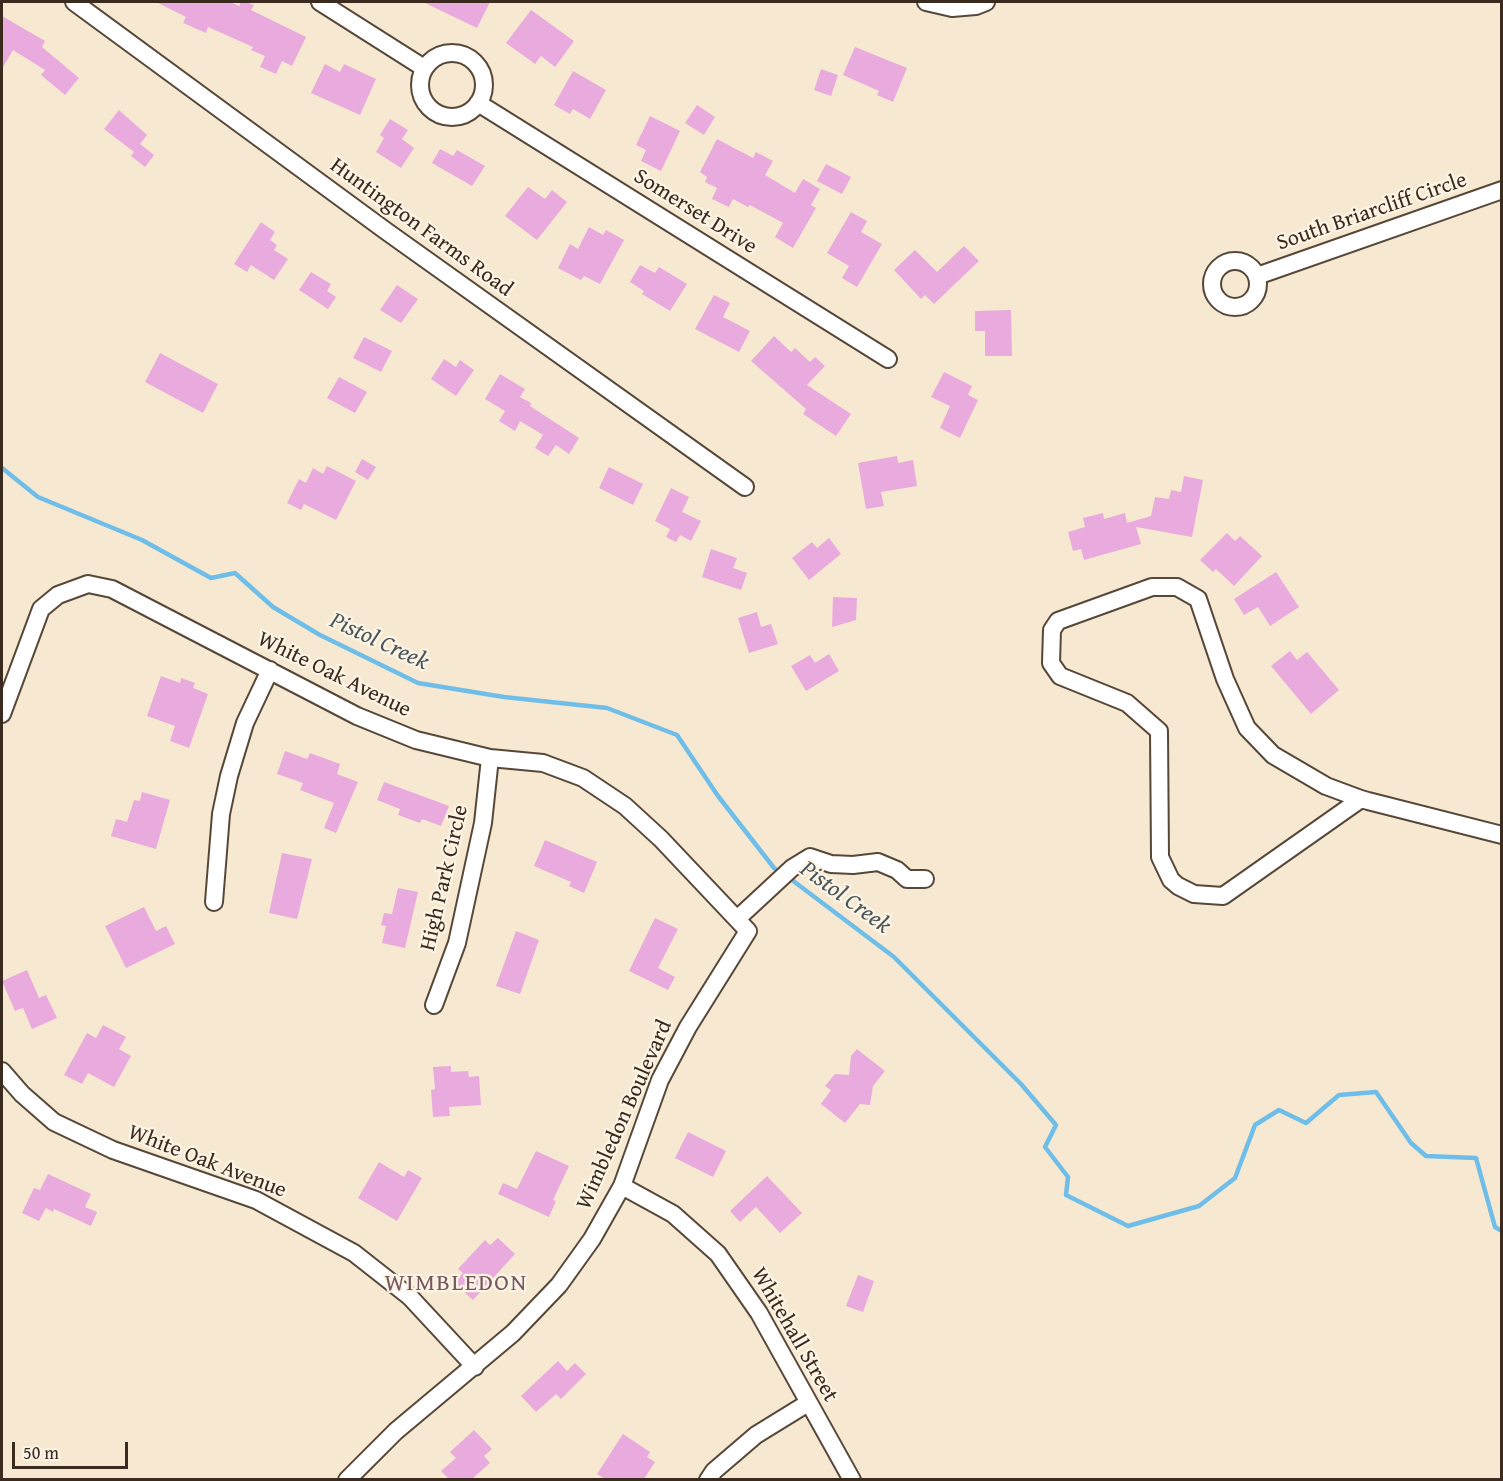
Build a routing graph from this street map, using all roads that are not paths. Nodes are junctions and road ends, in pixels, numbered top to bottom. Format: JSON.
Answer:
{"nodes":[{"id":1,"x":74,"y":2,"type":"edge"},
{"id":2,"x":320,"y":2,"type":"edge"},
{"id":3,"x":926,"y":2,"type":"edge"},
{"id":4,"x":986,"y":2,"type":"edge"},
{"id":5,"x":424,"y":68,"type":"junction"},
{"id":6,"x":478,"y":103,"type":"junction"},
{"id":7,"x":1502,"y":190,"type":"edge"},
{"id":8,"x":1257,"y":276,"type":"dead end"},
{"id":9,"x":888,"y":358,"type":"dead end"},
{"id":10,"x":745,"y":487,"type":"dead end"},
{"id":11,"x":270,"y":670,"type":"junction"},
{"id":12,"x":2,"y":714,"type":"edge"},
{"id":13,"x":490,"y":758,"type":"junction"},
{"id":14,"x":1361,"y":799,"type":"junction"},
{"id":15,"x":1502,"y":835,"type":"edge"},
{"id":16,"x":925,"y":879,"type":"dead end"},
{"id":17,"x":214,"y":902,"type":"dead end"},
{"id":18,"x":743,"y":925,"type":"junction"},
{"id":19,"x":434,"y":1005,"type":"dead end"},
{"id":20,"x":2,"y":1071,"type":"edge"},
{"id":21,"x":622,"y":1186,"type":"junction"},
{"id":22,"x":475,"y":1367,"type":"junction"},
{"id":23,"x":808,"y":1403,"type":"junction"},
{"id":24,"x":347,"y":1479,"type":"edge"},
{"id":25,"x":708,"y":1479,"type":"edge"},
{"id":26,"x":852,"y":1479,"type":"edge"}],
"edges":[{"from":1,"to":10,"type":"street","name":"Huntington Farms Road"},
{"from":2,"to":5,"type":"street"},
{"from":3,"to":4,"type":"street"},
{"from":5,"to":6,"type":"street"},
{"from":5,"to":6,"type":"street"},
{"from":6,"to":9,"type":"street","name":"Somerset Drive"},
{"from":7,"to":8,"type":"street","name":"South Briarcliff Circle"},
{"from":11,"to":12,"type":"street","name":"White Oak Avenue"},
{"from":11,"to":13,"type":"street","name":"White Oak Avenue"},
{"from":11,"to":17,"type":"street"},
{"from":13,"to":18,"type":"street","name":"White Oak Avenue"},
{"from":13,"to":19,"type":"street","name":"High Park Circle"},
{"from":14,"to":14,"type":"street"},
{"from":14,"to":15,"type":"street"},
{"from":16,"to":18,"type":"street","name":"Wimbledon Boulevard"},
{"from":18,"to":21,"type":"street","name":"Wimbledon Boulevard"},
{"from":20,"to":22,"type":"street","name":"White Oak Avenue"},
{"from":21,"to":22,"type":"street","name":"Wimbledon Boulevard"},
{"from":21,"to":23,"type":"street","name":"Whitehall Street"},
{"from":22,"to":24,"type":"street","name":"Wimbledon Boulevard"},
{"from":23,"to":25,"type":"street"},
{"from":23,"to":26,"type":"street","name":"Whitehall Street"}]}
